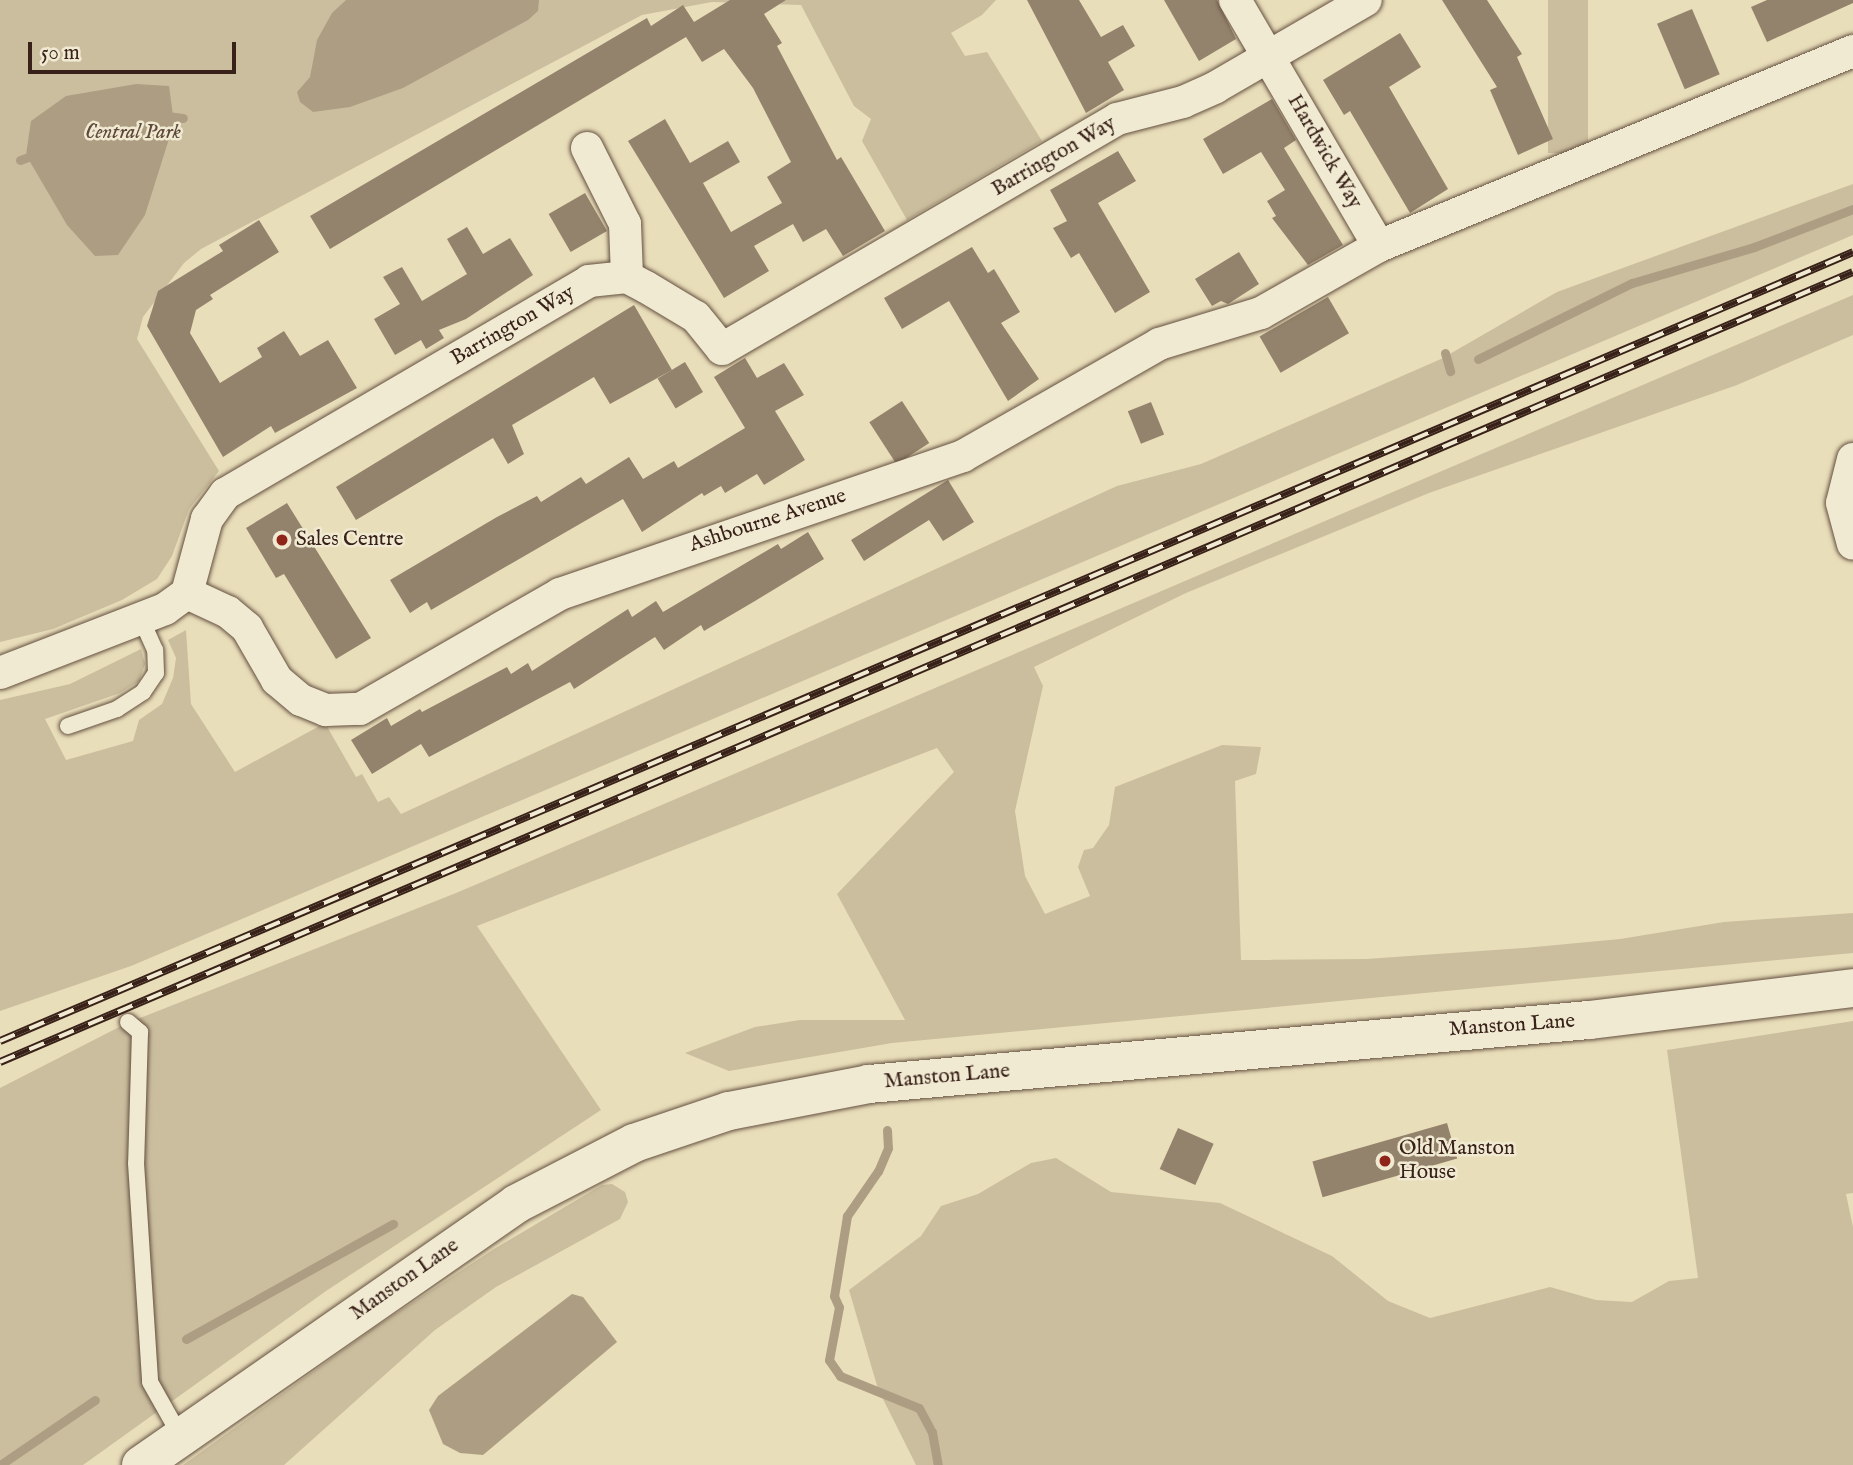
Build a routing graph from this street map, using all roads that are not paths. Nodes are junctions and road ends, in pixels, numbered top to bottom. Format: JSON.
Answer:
{"nodes":[{"id":1,"x":1235,"y":0,"type":"edge"},
{"id":2,"x":1366,"y":0,"type":"edge"},
{"id":3,"x":1853,"y":51,"type":"edge"},
{"id":4,"x":1270,"y":57,"type":"junction"},
{"id":5,"x":587,"y":148,"type":"dead end"},
{"id":6,"x":1379,"y":246,"type":"junction"},
{"id":7,"x":627,"y":277,"type":"junction"},
{"id":8,"x":1853,"y":459,"type":"edge"},
{"id":9,"x":1853,"y":544,"type":"edge"},
{"id":10,"x":187,"y":593,"type":"junction"},
{"id":11,"x":141,"y":620,"type":"junction"},
{"id":12,"x":0,"y":673,"type":"edge"},
{"id":13,"x":68,"y":726,"type":"dead end"},
{"id":14,"x":1853,"y":988,"type":"edge"},
{"id":15,"x":128,"y":1022,"type":"dead end"},
{"id":16,"x":181,"y":1437,"type":"junction"},
{"id":17,"x":141,"y":1465,"type":"edge"}],
"edges":[{"from":1,"to":4,"type":"street","name":"Hardwick Way"},
{"from":2,"to":4,"type":"street","name":"Barrington Way"},
{"from":3,"to":6,"type":"street","name":"Ashbourne Avenue"},
{"from":4,"to":6,"type":"street","name":"Hardwick Way"},
{"from":4,"to":7,"type":"street","name":"Barrington Way"},
{"from":5,"to":7,"type":"street"},
{"from":6,"to":10,"type":"street","name":"Ashbourne Avenue"},
{"from":7,"to":10,"type":"street","name":"Barrington Way"},
{"from":8,"to":9,"type":"street"},
{"from":10,"to":11,"type":"street"},
{"from":11,"to":12,"type":"street"},
{"from":11,"to":13,"type":"lane"},
{"from":14,"to":16,"type":"street","name":"Manston Lane"},
{"from":15,"to":16,"type":"lane"},
{"from":16,"to":17,"type":"street","name":"Manston Lane"}]}
